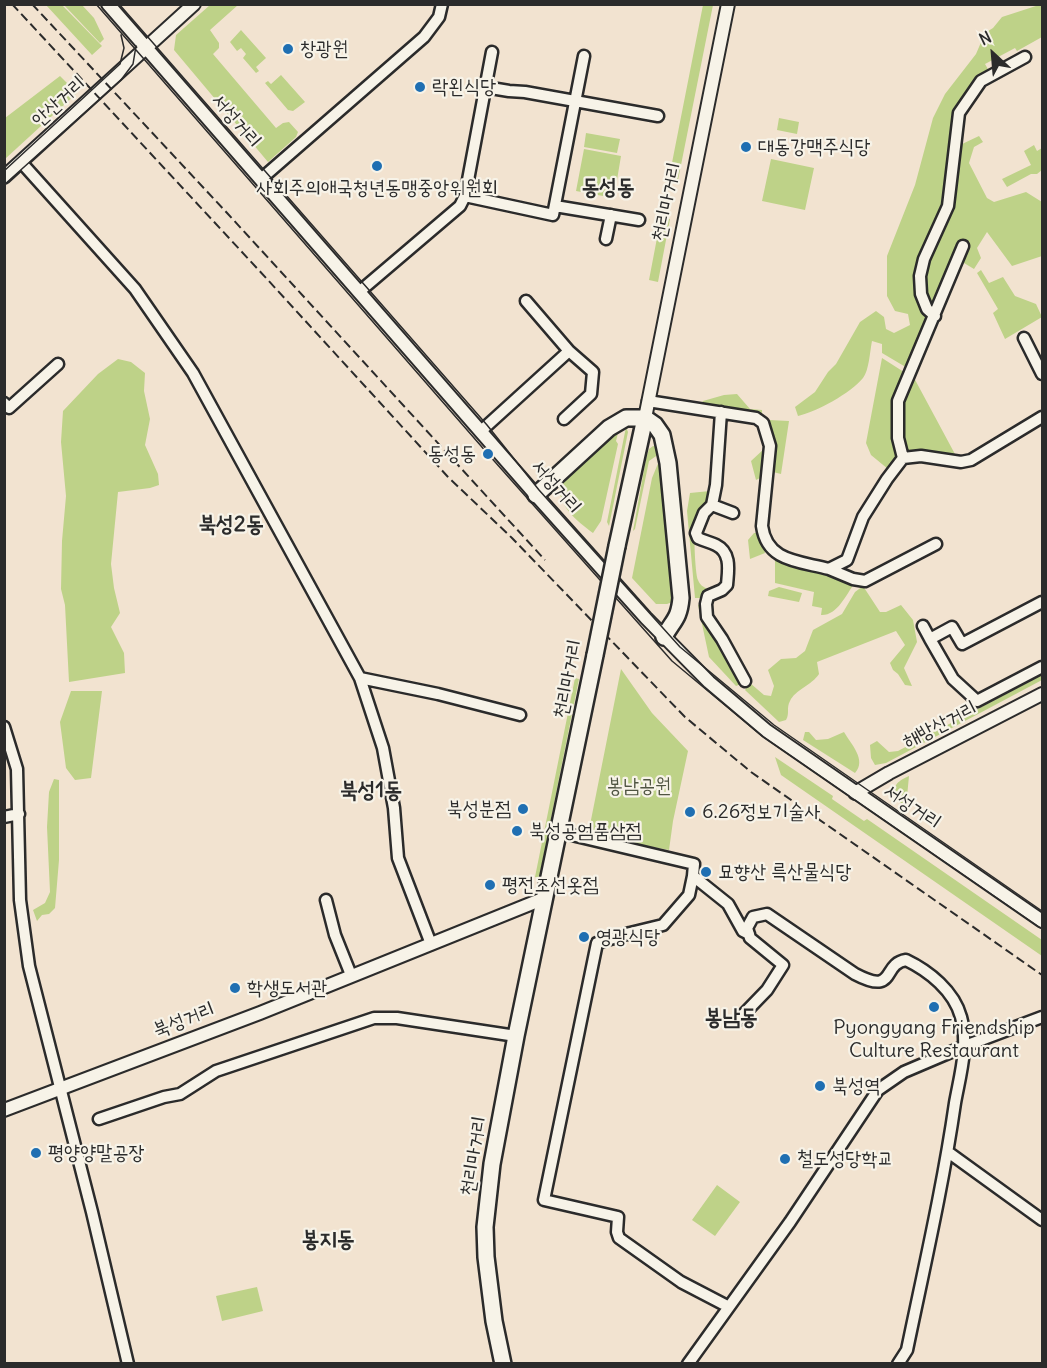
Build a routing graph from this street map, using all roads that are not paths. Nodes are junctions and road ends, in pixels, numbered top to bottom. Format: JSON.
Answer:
{"nodes":[{"id":1,"x":108,"y":4,"type":"edge"},
{"id":2,"x":194,"y":4,"type":"edge"},
{"id":3,"x":442,"y":4,"type":"edge"},
{"id":4,"x":728,"y":4,"type":"edge"},
{"id":5,"x":142,"y":51,"type":"junction"},
{"id":6,"x":492,"y":52,"type":"dead end"},
{"id":7,"x":584,"y":56,"type":"dead end"},
{"id":8,"x":1025,"y":57,"type":"dead end"},
{"id":9,"x":485,"y":87,"type":"junction"},
{"id":10,"x":575,"y":100,"type":"junction"},
{"id":11,"x":658,"y":116,"type":"dead end"},
{"id":12,"x":21,"y":162,"type":"junction"},
{"id":13,"x":4,"y":177,"type":"edge"},
{"id":14,"x":261,"y":179,"type":"junction"},
{"id":15,"x":465,"y":196,"type":"junction"},
{"id":16,"x":555,"y":206,"type":"junction"},
{"id":17,"x":611,"y":215,"type":"junction"},
{"id":18,"x":639,"y":220,"type":"dead end"},
{"id":19,"x":606,"y":239,"type":"dead end"},
{"id":20,"x":963,"y":246,"type":"dead end"},
{"id":21,"x":359,"y":292,"type":"junction"},
{"id":22,"x":526,"y":301,"type":"dead end"},
{"id":23,"x":935,"y":316,"type":"junction"},
{"id":24,"x":1024,"y":338,"type":"dead end"},
{"id":25,"x":569,"y":351,"type":"junction"},
{"id":26,"x":58,"y":364,"type":"dead end"},
{"id":27,"x":1042,"y":374,"type":"edge"},
{"id":28,"x":648,"y":401,"type":"junction"},
{"id":29,"x":4,"y":403,"type":"edge"},
{"id":30,"x":721,"y":412,"type":"junction"},
{"id":31,"x":1042,"y":417,"type":"edge"},
{"id":32,"x":645,"y":418,"type":"junction"},
{"id":33,"x":564,"y":419,"type":"dead end"},
{"id":34,"x":481,"y":431,"type":"junction"},
{"id":35,"x":903,"y":458,"type":"junction"},
{"id":36,"x":536,"y":495,"type":"junction"},
{"id":37,"x":712,"y":505,"type":"junction"},
{"id":38,"x":734,"y":513,"type":"dead end"},
{"id":39,"x":936,"y":544,"type":"dead end"},
{"id":40,"x":848,"y":560,"type":"junction"},
{"id":41,"x":829,"y":569,"type":"junction"},
{"id":42,"x":853,"y":579,"type":"junction"},
{"id":43,"x":1042,"y":602,"type":"edge"},
{"id":44,"x":923,"y":626,"type":"dead end"},
{"id":45,"x":664,"y":637,"type":"junction"},
{"id":46,"x":930,"y":639,"type":"junction"},
{"id":47,"x":1042,"y":666,"type":"edge"},
{"id":48,"x":360,"y":678,"type":"junction"},
{"id":49,"x":745,"y":681,"type":"dead end"},
{"id":50,"x":1042,"y":694,"type":"edge"},
{"id":51,"x":520,"y":715,"type":"dead end"},
{"id":52,"x":4,"y":727,"type":"edge"},
{"id":53,"x":855,"y":793,"type":"junction"},
{"id":54,"x":19,"y":814,"type":"junction"},
{"id":55,"x":4,"y":818,"type":"edge"},
{"id":56,"x":559,"y":832,"type":"junction"},
{"id":57,"x":693,"y":876,"type":"junction"},
{"id":58,"x":545,"y":898,"type":"junction"},
{"id":59,"x":326,"y":900,"type":"dead end"},
{"id":60,"x":753,"y":917,"type":"junction"},
{"id":61,"x":736,"y":918,"type":"junction"},
{"id":62,"x":1042,"y":921,"type":"edge"},
{"id":63,"x":749,"y":935,"type":"junction"},
{"id":64,"x":431,"y":944,"type":"junction"},
{"id":65,"x":351,"y":975,"type":"junction"},
{"id":66,"x":1042,"y":1017,"type":"edge"},
{"id":67,"x":737,"y":1021,"type":"dead end"},
{"id":68,"x":516,"y":1036,"type":"junction"},
{"id":69,"x":965,"y":1046,"type":"junction"},
{"id":70,"x":60,"y":1088,"type":"junction"},
{"id":71,"x":4,"y":1110,"type":"edge"},
{"id":72,"x":99,"y":1119,"type":"dead end"},
{"id":73,"x":948,"y":1152,"type":"junction"},
{"id":74,"x":1042,"y":1220,"type":"edge"},
{"id":75,"x":729,"y":1306,"type":"junction"},
{"id":76,"x":907,"y":1350,"type":"junction"},
{"id":77,"x":128,"y":1364,"type":"edge"},
{"id":78,"x":503,"y":1364,"type":"edge"},
{"id":79,"x":688,"y":1364,"type":"edge"},
{"id":80,"x":898,"y":1364,"type":"edge"},
{"id":81,"x":911,"y":1364,"type":"edge"}],
"edges":[{"from":1,"to":5,"type":"main road","name":"서성거리"},
{"from":2,"to":5,"type":"main road","name":"안산거리"},
{"from":3,"to":14,"type":"street"},
{"from":4,"to":28,"type":"main road","name":"천리마거리"},
{"from":5,"to":12,"type":"main road","name":"안산거리"},
{"from":5,"to":14,"type":"main road","name":"서성거리"},
{"from":6,"to":9,"type":"street"},
{"from":7,"to":10,"type":"street"},
{"from":8,"to":23,"type":"street"},
{"from":9,"to":10,"type":"street"},
{"from":9,"to":15,"type":"street"},
{"from":10,"to":11,"type":"street"},
{"from":10,"to":16,"type":"street"},
{"from":12,"to":13,"type":"main road","name":"안산거리"},
{"from":12,"to":48,"type":"street"},
{"from":14,"to":21,"type":"main road","name":"서성거리"},
{"from":15,"to":16,"type":"street"},
{"from":15,"to":21,"type":"street"},
{"from":16,"to":17,"type":"street"},
{"from":17,"to":18,"type":"street"},
{"from":17,"to":19,"type":"street"},
{"from":20,"to":23,"type":"street"},
{"from":21,"to":34,"type":"main road","name":"서성거리"},
{"from":22,"to":25,"type":"street"},
{"from":23,"to":35,"type":"street"},
{"from":24,"to":27,"type":"street"},
{"from":25,"to":33,"type":"street"},
{"from":25,"to":34,"type":"street"},
{"from":26,"to":29,"type":"street"},
{"from":28,"to":30,"type":"street"},
{"from":28,"to":32,"type":"main road","name":"천리마거리"},
{"from":30,"to":37,"type":"street"},
{"from":30,"to":41,"type":"street"},
{"from":31,"to":35,"type":"street"},
{"from":32,"to":36,"type":"highway"},
{"from":32,"to":45,"type":"highway"},
{"from":32,"to":56,"type":"highway","name":"천리마거리","bridge":true},
{"from":34,"to":36,"type":"main road","name":"서성거리"},
{"from":35,"to":40,"type":"street"},
{"from":36,"to":45,"type":"main road","name":"서성거리"},
{"from":37,"to":38,"type":"street"},
{"from":37,"to":49,"type":"street"},
{"from":39,"to":42,"type":"street"},
{"from":40,"to":41,"type":"street"},
{"from":40,"to":42,"type":"street"},
{"from":41,"to":42,"type":"street"},
{"from":43,"to":46,"type":"street"},
{"from":44,"to":46,"type":"street"},
{"from":45,"to":53,"type":"main road","name":"서성거리"},
{"from":46,"to":47,"type":"street"},
{"from":48,"to":51,"type":"street"},
{"from":48,"to":64,"type":"street"},
{"from":50,"to":53,"type":"main road","name":"해방산거리"},
{"from":52,"to":54,"type":"street"},
{"from":53,"to":62,"type":"main road","name":"서성거리"},
{"from":54,"to":55,"type":"street"},
{"from":54,"to":70,"type":"street"},
{"from":56,"to":57,"type":"street"},
{"from":56,"to":58,"type":"highway","name":"천리마거리"},
{"from":57,"to":61,"type":"street"},
{"from":57,"to":75,"type":"street"},
{"from":58,"to":64,"type":"main road","name":"북성거리"},
{"from":58,"to":68,"type":"highway","name":"천리마거리"},
{"from":59,"to":65,"type":"street"},
{"from":60,"to":61,"type":"street"},
{"from":60,"to":63,"type":"street"},
{"from":60,"to":69,"type":"street"},
{"from":61,"to":63,"type":"street"},
{"from":63,"to":67,"type":"street"},
{"from":64,"to":65,"type":"main road","name":"북성거리"},
{"from":65,"to":70,"type":"main road","name":"북성거리"},
{"from":66,"to":69,"type":"street"},
{"from":68,"to":72,"type":"street"},
{"from":68,"to":78,"type":"highway","name":"천리마거리"},
{"from":69,"to":73,"type":"street"},
{"from":69,"to":75,"type":"street"},
{"from":70,"to":71,"type":"main road","name":"북성거리"},
{"from":70,"to":77,"type":"street"},
{"from":73,"to":74,"type":"street"},
{"from":73,"to":76,"type":"street"},
{"from":75,"to":79,"type":"street"},
{"from":76,"to":80,"type":"street"},
{"from":76,"to":81,"type":"street"}]}
